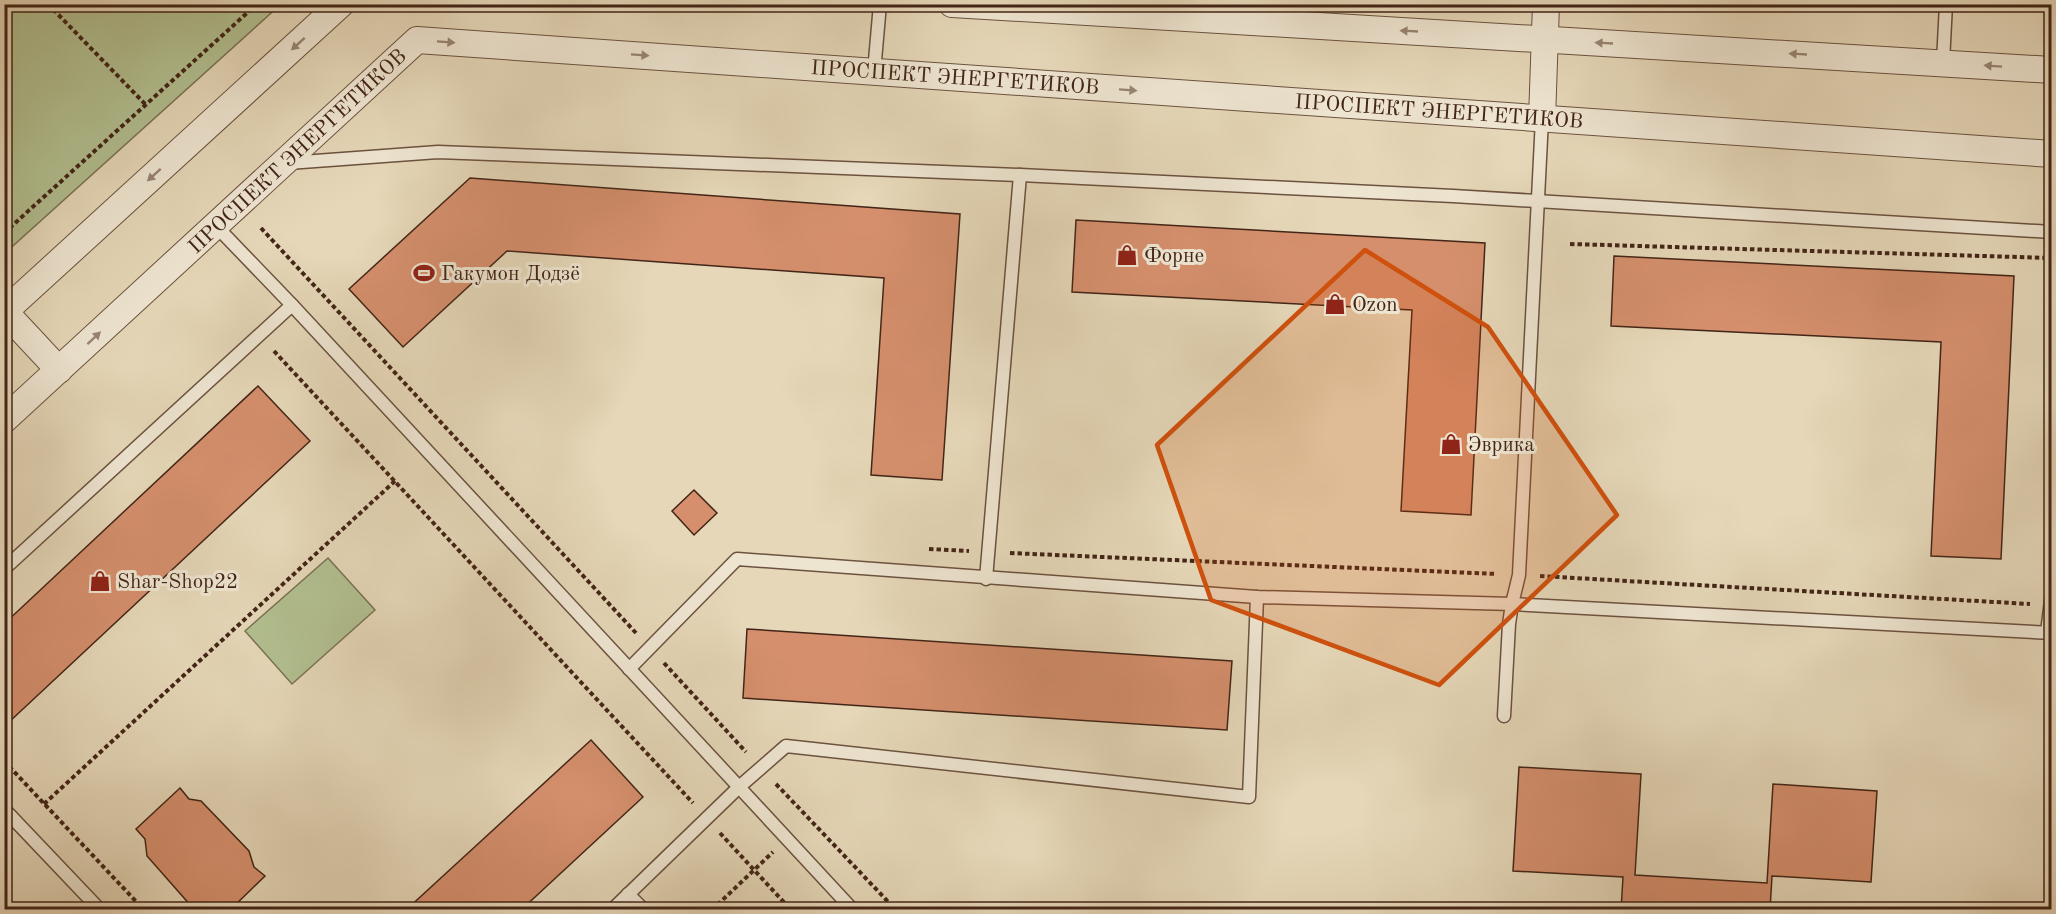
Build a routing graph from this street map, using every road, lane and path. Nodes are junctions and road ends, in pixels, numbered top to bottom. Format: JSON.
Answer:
{"nodes":[{"id":1,"x":48,"y":4,"type":"edge"},
{"id":2,"x":257,"y":4,"type":"edge"},
{"id":3,"x":341,"y":4,"type":"edge"},
{"id":4,"x":880,"y":4,"type":"edge"},
{"id":5,"x":952,"y":4,"type":"edge"},
{"id":6,"x":1546,"y":4,"type":"edge"},
{"id":7,"x":1946,"y":4,"type":"edge"},
{"id":8,"x":1545,"y":40,"type":"junction"},
{"id":9,"x":1942,"y":62,"type":"junction"},
{"id":10,"x":2052,"y":70,"type":"edge"},
{"id":11,"x":874,"y":72,"type":"junction"},
{"id":12,"x":146,"y":105,"type":"junction"},
{"id":13,"x":1542,"y":118,"type":"junction"},
{"id":14,"x":2052,"y":154,"type":"edge"},
{"id":15,"x":283,"y":163,"type":"junction"},
{"id":16,"x":1020,"y":175,"type":"junction"},
{"id":17,"x":1538,"y":201,"type":"junction"},
{"id":18,"x":216,"y":226,"type":"junction"},
{"id":19,"x":261,"y":228,"type":"dead end"},
{"id":20,"x":2052,"y":232,"type":"edge"},
{"id":21,"x":4,"y":233,"type":"edge"},
{"id":22,"x":1570,"y":244,"type":"dead end"},
{"id":23,"x":2052,"y":258,"type":"edge"},
{"id":24,"x":292,"y":305,"type":"junction"},
{"id":25,"x":5,"y":312,"type":"edge"},
{"id":26,"x":260,"y":335,"type":"junction"},
{"id":27,"x":59,"y":370,"type":"junction"},
{"id":28,"x":4,"y":420,"type":"edge"},
{"id":29,"x":395,"y":481,"type":"junction"},
{"id":30,"x":919,"y":548,"type":"dead end"},
{"id":31,"x":989,"y":552,"type":"junction"},
{"id":32,"x":4,"y":569,"type":"edge"},
{"id":33,"x":1519,"y":575,"type":"junction"},
{"id":34,"x":986,"y":579,"type":"junction"},
{"id":35,"x":1257,"y":597,"type":"junction"},
{"id":36,"x":2051,"y":599,"type":"edge"},
{"id":37,"x":1512,"y":604,"type":"junction"},
{"id":38,"x":2049,"y":632,"type":"edge"},
{"id":39,"x":650,"y":648,"type":"junction"},
{"id":40,"x":629,"y":669,"type":"junction"},
{"id":41,"x":1504,"y":716,"type":"dead end"},
{"id":42,"x":4,"y":761,"type":"edge"},
{"id":43,"x":760,"y":768,"type":"junction"},
{"id":44,"x":739,"y":787,"type":"junction"},
{"id":45,"x":44,"y":804,"type":"junction"},
{"id":46,"x":4,"y":809,"type":"edge"},
{"id":47,"x":707,"y":819,"type":"junction"},
{"id":48,"x":755,"y":870,"type":"junction"},
{"id":49,"x":628,"y":894,"type":"junction"},
{"id":50,"x":100,"y":909,"type":"edge"},
{"id":51,"x":144,"y":909,"type":"edge"},
{"id":52,"x":612,"y":909,"type":"edge"},
{"id":53,"x":644,"y":909,"type":"edge"},
{"id":54,"x":712,"y":909,"type":"edge"},
{"id":55,"x":791,"y":909,"type":"edge"},
{"id":56,"x":853,"y":909,"type":"edge"},
{"id":57,"x":896,"y":909,"type":"edge"}],
"edges":[{"from":1,"to":12,"type":"path"},
{"from":2,"to":12,"type":"path"},
{"from":3,"to":25,"type":"street","one_way":true},
{"from":4,"to":11,"type":"lane"},
{"from":8,"to":5,"type":"street","one_way":true},
{"from":6,"to":8,"type":"street"},
{"from":7,"to":9,"type":"lane"},
{"from":9,"to":8,"type":"street","one_way":true},
{"from":8,"to":13,"type":"street"},
{"from":10,"to":9,"type":"street","one_way":true},
{"from":11,"to":13,"type":"street","name":"ПРОСПЕКТ ЭНЕРГЕТИКОВ","one_way":true},
{"from":15,"to":11,"type":"street","name":"ПРОСПЕКТ ЭНЕРГЕТИКОВ","one_way":true},
{"from":12,"to":21,"type":"path"},
{"from":13,"to":14,"type":"street","name":"ПРОСПЕКТ ЭНЕРГЕТИКОВ"},
{"from":13,"to":17,"type":"lane"},
{"from":15,"to":16,"type":"lane"},
{"from":15,"to":18,"type":"street","name":"ПРОСПЕКТ ЭНЕРГЕТИКОВ"},
{"from":16,"to":17,"type":"lane"},
{"from":16,"to":31,"type":"lane"},
{"from":17,"to":20,"type":"lane"},
{"from":17,"to":33,"type":"lane"},
{"from":18,"to":24,"type":"lane"},
{"from":27,"to":18,"type":"street","name":"ПРОСПЕКТ ЭНЕРГЕТИКОВ","one_way":true},
{"from":19,"to":39,"type":"path"},
{"from":22,"to":23,"type":"path"},
{"from":24,"to":26,"type":"lane"},
{"from":24,"to":40,"type":"lane"},
{"from":25,"to":27,"type":"street"},
{"from":26,"to":29,"type":"path"},
{"from":26,"to":32,"type":"lane"},
{"from":27,"to":28,"type":"street","name":"ПРОСПЕКТ ЭНЕРГЕТИКОВ"},
{"from":29,"to":45,"type":"path"},
{"from":29,"to":47,"type":"path"},
{"from":30,"to":31,"type":"path"},
{"from":31,"to":33,"type":"path"},
{"from":31,"to":34,"type":"lane"},
{"from":33,"to":36,"type":"path"},
{"from":33,"to":37,"type":"lane"},
{"from":34,"to":35,"type":"lane"},
{"from":34,"to":39,"type":"lane"},
{"from":35,"to":37,"type":"lane"},
{"from":35,"to":43,"type":"lane"},
{"from":36,"to":38,"type":"lane"},
{"from":37,"to":38,"type":"lane"},
{"from":37,"to":41,"type":"lane"},
{"from":39,"to":40,"type":"lane"},
{"from":39,"to":43,"type":"path"},
{"from":40,"to":44,"type":"lane"},
{"from":42,"to":45,"type":"path"},
{"from":43,"to":44,"type":"lane"},
{"from":43,"to":57,"type":"path"},
{"from":44,"to":47,"type":"lane"},
{"from":44,"to":56,"type":"lane"},
{"from":45,"to":51,"type":"path"},
{"from":46,"to":50,"type":"lane"},
{"from":47,"to":48,"type":"path"},
{"from":47,"to":49,"type":"lane"},
{"from":48,"to":54,"type":"path"},
{"from":48,"to":55,"type":"path"},
{"from":49,"to":52,"type":"lane"},
{"from":49,"to":53,"type":"lane"}]}
